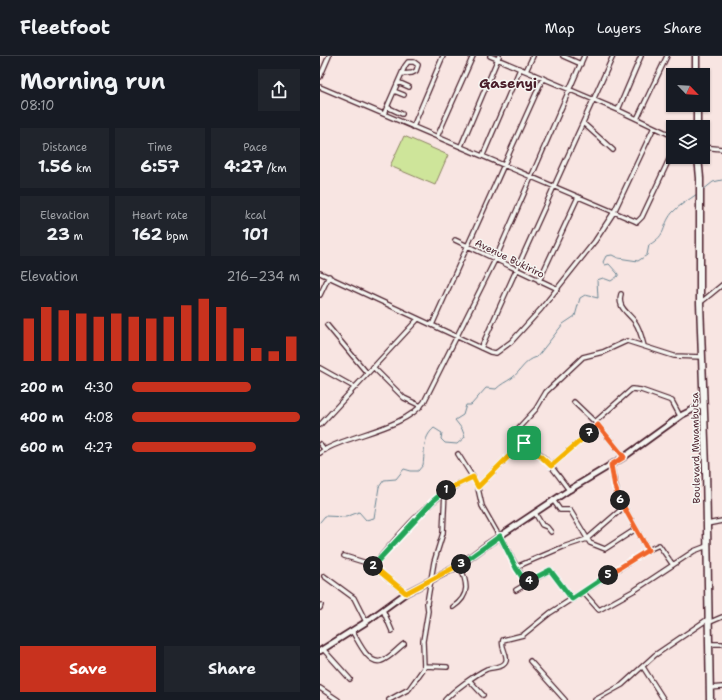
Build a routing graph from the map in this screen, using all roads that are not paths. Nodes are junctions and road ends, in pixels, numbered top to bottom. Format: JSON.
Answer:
{"nodes":[{"id":1,"x":329,"y":56,"type":"edge"},
{"id":2,"x":443,"y":56,"type":"edge"},
{"id":3,"x":473,"y":56,"type":"edge"},
{"id":4,"x":490,"y":56,"type":"edge"},
{"id":5,"x":533,"y":56,"type":"edge"},
{"id":6,"x":563,"y":56,"type":"edge"},
{"id":7,"x":584,"y":56,"type":"edge"},
{"id":8,"x":613,"y":56,"type":"edge"},
{"id":9,"x":641,"y":56,"type":"edge"},
{"id":10,"x":667,"y":56,"type":"edge"},
{"id":11,"x":696,"y":56,"type":"edge"},
{"id":12,"x":498,"y":58,"type":"edge"},
{"id":13,"x":581,"y":64,"type":"junction"},
{"id":14,"x":696,"y":68,"type":"edge"},
{"id":15,"x":520,"y":69,"type":"junction"},
{"id":16,"x":526,"y":71,"type":"junction"},
{"id":17,"x":402,"y":74,"type":"junction"},
{"id":18,"x":320,"y":77,"type":"edge"},
{"id":19,"x":543,"y":78,"type":"junction"},
{"id":20,"x":398,"y":82,"type":"junction"},
{"id":21,"x":320,"y":87,"type":"edge"},
{"id":22,"x":409,"y":87,"type":"dead end"},
{"id":23,"x":570,"y":89,"type":"junction"},
{"id":24,"x":394,"y":91,"type":"junction"},
{"id":25,"x":404,"y":95,"type":"dead end"},
{"id":26,"x":594,"y":100,"type":"junction"},
{"id":27,"x":387,"y":107,"type":"junction"},
{"id":28,"x":618,"y":110,"type":"junction"},
{"id":29,"x":384,"y":114,"type":"junction"},
{"id":30,"x":402,"y":114,"type":"dead end"},
{"id":31,"x":637,"y":119,"type":"junction"},
{"id":32,"x":583,"y":122,"type":"junction"},
{"id":33,"x":413,"y":127,"type":"junction"},
{"id":34,"x":654,"y":127,"type":"junction"},
{"id":35,"x":666,"y":133,"type":"edge"},
{"id":36,"x":437,"y":137,"type":"junction"},
{"id":37,"x":461,"y":146,"type":"junction"},
{"id":38,"x":710,"y":148,"type":"edge"},
{"id":39,"x":722,"y":149,"type":"edge"},
{"id":40,"x":613,"y":150,"type":"dead end"},
{"id":41,"x":483,"y":155,"type":"junction"},
{"id":42,"x":667,"y":164,"type":"edge"},
{"id":43,"x":698,"y":164,"type":"edge"},
{"id":44,"x":504,"y":165,"type":"junction"},
{"id":45,"x":532,"y":177,"type":"junction"},
{"id":46,"x":553,"y":187,"type":"junction"},
{"id":47,"x":578,"y":197,"type":"junction"},
{"id":48,"x":614,"y":212,"type":"junction"},
{"id":49,"x":455,"y":240,"type":"dead end"},
{"id":50,"x":467,"y":246,"type":"junction"},
{"id":51,"x":495,"y":260,"type":"junction"},
{"id":52,"x":516,"y":270,"type":"junction"},
{"id":53,"x":320,"y":273,"type":"edge"},
{"id":54,"x":329,"y":276,"type":"junction"},
{"id":55,"x":539,"y":281,"type":"junction"},
{"id":56,"x":722,"y":284,"type":"edge"},
{"id":57,"x":558,"y":289,"type":"junction"},
{"id":58,"x":621,"y":294,"type":"dead end"},
{"id":59,"x":320,"y":295,"type":"edge"},
{"id":60,"x":700,"y":303,"type":"junction"},
{"id":61,"x":418,"y":319,"type":"junction"},
{"id":62,"x":328,"y":325,"type":"dead end"},
{"id":63,"x":432,"y":325,"type":"junction"},
{"id":64,"x":457,"y":337,"type":"junction"},
{"id":65,"x":644,"y":346,"type":"junction"},
{"id":66,"x":481,"y":348,"type":"junction"},
{"id":67,"x":702,"y":356,"type":"junction"},
{"id":68,"x":373,"y":367,"type":"junction"},
{"id":69,"x":320,"y":368,"type":"edge"},
{"id":70,"x":367,"y":373,"type":"junction"},
{"id":71,"x":354,"y":387,"type":"junction"},
{"id":72,"x":574,"y":402,"type":"dead end"},
{"id":73,"x":704,"y":404,"type":"junction"},
{"id":74,"x":421,"y":406,"type":"junction"},
{"id":75,"x":680,"y":416,"type":"junction"},
{"id":76,"x":595,"y":422,"type":"junction"},
{"id":77,"x":320,"y":425,"type":"edge"},
{"id":78,"x":598,"y":425,"type":"junction"},
{"id":79,"x":524,"y":443,"type":"junction"},
{"id":80,"x":320,"y":444,"type":"edge"},
{"id":81,"x":325,"y":450,"type":"junction"},
{"id":82,"x":320,"y":453,"type":"edge"},
{"id":83,"x":458,"y":454,"type":"dead end"},
{"id":84,"x":624,"y":457,"type":"junction"},
{"id":85,"x":611,"y":465,"type":"junction"},
{"id":86,"x":551,"y":466,"type":"junction"},
{"id":87,"x":473,"y":477,"type":"junction"},
{"id":88,"x":478,"y":487,"type":"junction"},
{"id":89,"x":569,"y":490,"type":"junction"},
{"id":90,"x":445,"y":491,"type":"junction"},
{"id":91,"x":553,"y":500,"type":"junction"},
{"id":92,"x":624,"y":507,"type":"junction"},
{"id":93,"x":535,"y":513,"type":"junction"},
{"id":94,"x":722,"y":521,"type":"edge"},
{"id":95,"x":707,"y":524,"type":"junction"},
{"id":96,"x":636,"y":529,"type":"junction"},
{"id":97,"x":551,"y":532,"type":"dead end"},
{"id":98,"x":500,"y":536,"type":"junction"},
{"id":99,"x":587,"y":539,"type":"junction"},
{"id":100,"x":707,"y":546,"type":"junction"},
{"id":101,"x":648,"y":550,"type":"junction"},
{"id":102,"x":344,"y":556,"type":"dead end"},
{"id":103,"x":460,"y":565,"type":"junction"},
{"id":104,"x":673,"y":565,"type":"junction"},
{"id":105,"x":373,"y":566,"type":"junction"},
{"id":106,"x":516,"y":568,"type":"junction"},
{"id":107,"x":324,"y":576,"type":"dead end"},
{"id":108,"x":432,"y":580,"type":"junction"},
{"id":109,"x":526,"y":583,"type":"junction"},
{"id":110,"x":516,"y":590,"type":"dead end"},
{"id":111,"x":583,"y":592,"type":"junction"},
{"id":112,"x":406,"y":593,"type":"junction"},
{"id":113,"x":572,"y":599,"type":"junction"},
{"id":114,"x":453,"y":607,"type":"dead end"},
{"id":115,"x":383,"y":610,"type":"junction"},
{"id":116,"x":722,"y":617,"type":"edge"},
{"id":117,"x":708,"y":621,"type":"junction"},
{"id":118,"x":366,"y":622,"type":"junction"},
{"id":119,"x":352,"y":631,"type":"junction"},
{"id":120,"x":392,"y":631,"type":"dead end"},
{"id":121,"x":404,"y":644,"type":"dead end"},
{"id":122,"x":708,"y":644,"type":"junction"},
{"id":123,"x":722,"y":644,"type":"edge"},
{"id":124,"x":322,"y":650,"type":"edge"},
{"id":125,"x":530,"y":661,"type":"dead end"},
{"id":126,"x":425,"y":666,"type":"junction"},
{"id":127,"x":643,"y":667,"type":"junction"},
{"id":128,"x":447,"y":668,"type":"dead end"},
{"id":129,"x":350,"y":679,"type":"dead end"},
{"id":130,"x":470,"y":681,"type":"junction"},
{"id":131,"x":722,"y":686,"type":"edge"},
{"id":132,"x":320,"y":688,"type":"edge"},
{"id":133,"x":710,"y":688,"type":"junction"},
{"id":134,"x":483,"y":695,"type":"dead end"},
{"id":135,"x":338,"y":700,"type":"edge"},
{"id":136,"x":389,"y":700,"type":"edge"},
{"id":137,"x":445,"y":700,"type":"edge"},
{"id":138,"x":564,"y":700,"type":"edge"},
{"id":139,"x":595,"y":700,"type":"edge"},
{"id":140,"x":664,"y":700,"type":"edge"},
{"id":141,"x":710,"y":700,"type":"edge"}],
"edges":[{"from":1,"to":18,"type":"street"},
{"from":2,"to":33,"type":"street"},
{"from":3,"to":36,"type":"street"},
{"from":4,"to":12,"type":"street"},
{"from":5,"to":16,"type":"street"},
{"from":6,"to":13,"type":"street"},
{"from":7,"to":13,"type":"street"},
{"from":8,"to":26,"type":"street"},
{"from":9,"to":28,"type":"street"},
{"from":10,"to":31,"type":"street"},
{"from":11,"to":14,"type":"highway"},
{"from":12,"to":15,"type":"street"},
{"from":12,"to":37,"type":"street"},
{"from":13,"to":23,"type":"street"},
{"from":15,"to":16,"type":"street"},
{"from":15,"to":41,"type":"street"},
{"from":16,"to":19,"type":"street"},
{"from":17,"to":17,"type":"street"},
{"from":17,"to":20,"type":"street"},
{"from":19,"to":23,"type":"street"},
{"from":19,"to":44,"type":"street"},
{"from":20,"to":22,"type":"street"},
{"from":20,"to":24,"type":"street"},
{"from":21,"to":29,"type":"street"},
{"from":23,"to":26,"type":"street"},
{"from":23,"to":45,"type":"street"},
{"from":24,"to":25,"type":"street"},
{"from":24,"to":27,"type":"street"},
{"from":26,"to":28,"type":"street"},
{"from":26,"to":32,"type":"street"},
{"from":27,"to":29,"type":"street"},
{"from":27,"to":30,"type":"street"},
{"from":28,"to":31,"type":"street"},
{"from":29,"to":33,"type":"street"},
{"from":31,"to":34,"type":"street"},
{"from":32,"to":40,"type":"street"},
{"from":32,"to":46,"type":"street"},
{"from":33,"to":36,"type":"street"},
{"from":34,"to":35,"type":"street"},
{"from":34,"to":48,"type":"street"},
{"from":36,"to":37,"type":"street"},
{"from":37,"to":41,"type":"street"},
{"from":38,"to":39,"type":"street"},
{"from":41,"to":44,"type":"street"},
{"from":42,"to":48,"type":"street"},
{"from":43,"to":60,"type":"highway","name":"Boulevard Mwambutsa"},
{"from":44,"to":45,"type":"street"},
{"from":44,"to":50,"type":"street"},
{"from":45,"to":46,"type":"street"},
{"from":45,"to":51,"type":"street"},
{"from":46,"to":47,"type":"street"},
{"from":46,"to":52,"type":"street"},
{"from":47,"to":48,"type":"street"},
{"from":47,"to":55,"type":"street"},
{"from":48,"to":57,"type":"street"},
{"from":49,"to":50,"type":"street","name":"Avenue Bukiriro"},
{"from":50,"to":51,"type":"street","name":"Avenue Bukiriro"},
{"from":50,"to":63,"type":"street"},
{"from":51,"to":52,"type":"street","name":"Avenue Bukiriro"},
{"from":51,"to":64,"type":"street"},
{"from":52,"to":55,"type":"street","name":"Avenue Bukiriro"},
{"from":52,"to":66,"type":"street"},
{"from":53,"to":54,"type":"street"},
{"from":54,"to":59,"type":"street"},
{"from":54,"to":61,"type":"street"},
{"from":55,"to":57,"type":"street","name":"Avenue Bukiriro"},
{"from":56,"to":60,"type":"street"},
{"from":57,"to":66,"type":"street"},
{"from":58,"to":65,"type":"street"},
{"from":60,"to":67,"type":"highway","name":"Boulevard Mwambutsa"},
{"from":61,"to":63,"type":"street"},
{"from":61,"to":68,"type":"street"},
{"from":62,"to":70,"type":"street"},
{"from":63,"to":64,"type":"street"},
{"from":64,"to":66,"type":"street"},
{"from":64,"to":74,"type":"street"},
{"from":65,"to":67,"type":"street"},
{"from":65,"to":79,"type":"street"},
{"from":67,"to":73,"type":"highway","name":"Boulevard Mwambutsa"},
{"from":68,"to":70,"type":"street"},
{"from":68,"to":74,"type":"street"},
{"from":69,"to":71,"type":"street"},
{"from":70,"to":71,"type":"street"},
{"from":71,"to":77,"type":"street"},
{"from":72,"to":76,"type":"street"},
{"from":73,"to":75,"type":"street"},
{"from":73,"to":95,"type":"highway","name":"Boulevard Mwambutsa"},
{"from":74,"to":81,"type":"street"},
{"from":75,"to":76,"type":"street"},
{"from":75,"to":84,"type":"street"},
{"from":76,"to":78,"type":"street"},
{"from":78,"to":84,"type":"street"},
{"from":78,"to":86,"type":"street"},
{"from":79,"to":86,"type":"street"},
{"from":79,"to":88,"type":"street"},
{"from":80,"to":81,"type":"street"},
{"from":81,"to":82,"type":"street"},
{"from":83,"to":87,"type":"street"},
{"from":84,"to":85,"type":"street"},
{"from":85,"to":89,"type":"street"},
{"from":85,"to":92,"type":"street"},
{"from":86,"to":89,"type":"street"},
{"from":87,"to":88,"type":"street"},
{"from":87,"to":90,"type":"street"},
{"from":88,"to":98,"type":"street"},
{"from":89,"to":91,"type":"street"},
{"from":90,"to":105,"type":"street"},
{"from":90,"to":108,"type":"street"},
{"from":91,"to":93,"type":"street"},
{"from":91,"to":99,"type":"street"},
{"from":92,"to":96,"type":"street"},
{"from":92,"to":99,"type":"street"},
{"from":93,"to":97,"type":"street"},
{"from":93,"to":98,"type":"street"},
{"from":94,"to":95,"type":"street"},
{"from":95,"to":100,"type":"highway","name":"Boulevard Mwambutsa"},
{"from":96,"to":99,"type":"street"},
{"from":96,"to":101,"type":"street"},
{"from":98,"to":103,"type":"street"},
{"from":98,"to":106,"type":"street"},
{"from":99,"to":106,"type":"street"},
{"from":100,"to":104,"type":"street"},
{"from":100,"to":117,"type":"highway","name":"Boulevard Mwambutsa"},
{"from":101,"to":104,"type":"street"},
{"from":101,"to":111,"type":"street"},
{"from":102,"to":105,"type":"street"},
{"from":103,"to":108,"type":"street"},
{"from":103,"to":114,"type":"street"},
{"from":104,"to":111,"type":"street"},
{"from":105,"to":112,"type":"street"},
{"from":106,"to":109,"type":"street"},
{"from":107,"to":118,"type":"street"},
{"from":108,"to":112,"type":"street"},
{"from":108,"to":126,"type":"street"},
{"from":109,"to":110,"type":"street"},
{"from":109,"to":113,"type":"street"},
{"from":111,"to":113,"type":"street"},
{"from":112,"to":115,"type":"street"},
{"from":113,"to":130,"type":"street"},
{"from":115,"to":118,"type":"street"},
{"from":115,"to":120,"type":"street"},
{"from":116,"to":117,"type":"street"},
{"from":117,"to":122,"type":"highway","name":"Boulevard Mwambutsa"},
{"from":117,"to":127,"type":"street"},
{"from":118,"to":119,"type":"street"},
{"from":119,"to":121,"type":"street"},
{"from":119,"to":124,"type":"street"},
{"from":122,"to":123,"type":"street"},
{"from":122,"to":133,"type":"highway","name":"Boulevard Mwambutsa"},
{"from":124,"to":129,"type":"street"},
{"from":125,"to":138,"type":"street"},
{"from":126,"to":128,"type":"street"},
{"from":126,"to":136,"type":"street"},
{"from":127,"to":139,"type":"street"},
{"from":127,"to":140,"type":"street"},
{"from":130,"to":134,"type":"street"},
{"from":130,"to":137,"type":"street"},
{"from":131,"to":133,"type":"street"},
{"from":132,"to":135,"type":"street"},
{"from":133,"to":141,"type":"highway","name":"Boulevard Mwambutsa"}]}
